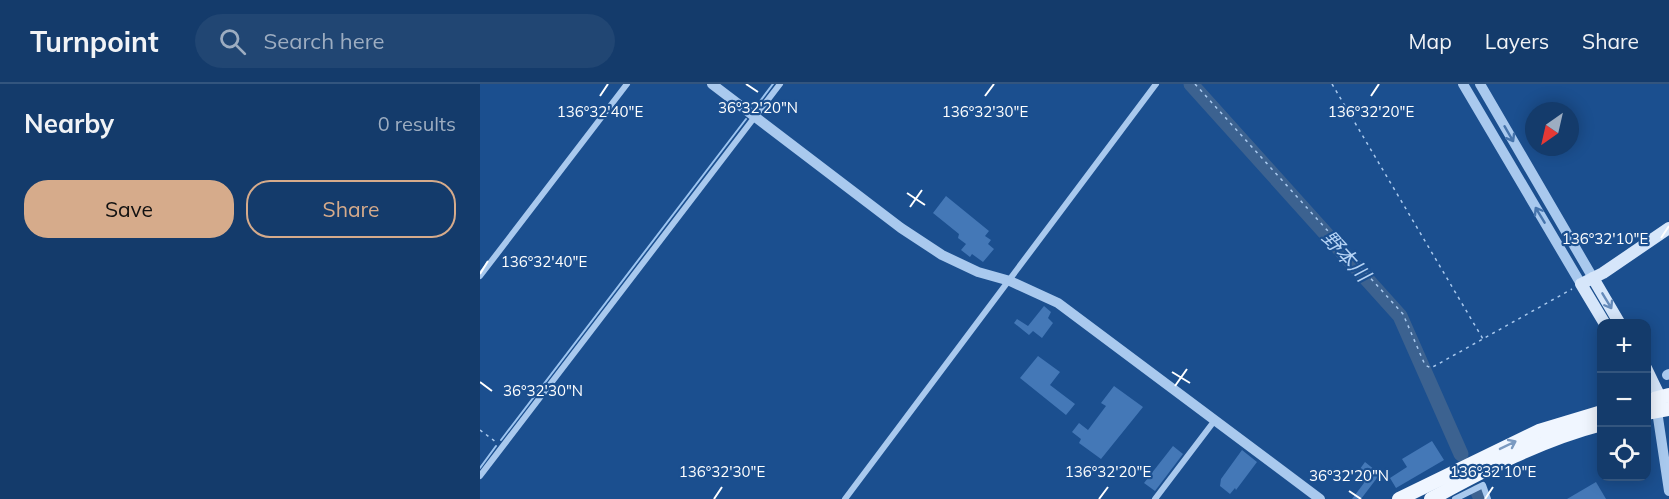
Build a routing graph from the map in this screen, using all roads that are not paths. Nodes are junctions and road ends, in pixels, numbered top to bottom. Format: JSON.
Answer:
{"nodes":[{"id":1,"x":627,"y":84,"type":"edge"},
{"id":2,"x":712,"y":84,"type":"edge"},
{"id":3,"x":780,"y":84,"type":"edge"},
{"id":4,"x":1147,"y":84,"type":"edge"},
{"id":5,"x":1463,"y":84,"type":"edge"},
{"id":6,"x":1480,"y":84,"type":"edge"},
{"id":7,"x":1155,"y":87,"type":"edge"},
{"id":8,"x":755,"y":117,"type":"junction"},
{"id":9,"x":1669,"y":228,"type":"edge"},
{"id":10,"x":480,"y":276,"type":"edge"},
{"id":11,"x":1593,"y":278,"type":"junction"},
{"id":12,"x":1010,"y":281,"type":"junction"},
{"id":13,"x":1581,"y":284,"type":"junction"},
{"id":14,"x":1602,"y":319,"type":"edge"},
{"id":15,"x":1617,"y":319,"type":"edge"},
{"id":16,"x":1648,"y":373,"type":"edge"},
{"id":17,"x":1656,"y":402,"type":"edge"},
{"id":18,"x":1597,"y":414,"type":"edge"},
{"id":19,"x":1215,"y":420,"type":"junction"},
{"id":20,"x":1597,"y":425,"type":"edge"},
{"id":21,"x":480,"y":476,"type":"edge"},
{"id":22,"x":1669,"y":491,"type":"edge"},
{"id":23,"x":845,"y":499,"type":"edge"},
{"id":24,"x":1155,"y":499,"type":"edge"},
{"id":25,"x":1320,"y":499,"type":"edge"},
{"id":26,"x":1399,"y":499,"type":"edge"},
{"id":27,"x":1431,"y":499,"type":"edge"},
{"id":28,"x":1455,"y":499,"type":"edge"},
{"id":29,"x":1488,"y":499,"type":"edge"}],
"edges":[{"from":1,"to":10,"type":"street"},
{"from":2,"to":8,"type":"street"},
{"from":3,"to":8,"type":"street"},
{"from":4,"to":7,"type":"street"},
{"from":13,"to":5,"type":"street","one_way":true},
{"from":6,"to":11,"type":"street","one_way":true},
{"from":7,"to":12,"type":"street"},
{"from":8,"to":12,"type":"street"},
{"from":8,"to":21,"type":"street"},
{"from":9,"to":11,"type":"main road"},
{"from":11,"to":13,"type":"main road"},
{"from":11,"to":15,"type":"main road","one_way":true},
{"from":12,"to":19,"type":"street"},
{"from":12,"to":23,"type":"street"},
{"from":13,"to":14,"type":"main road"},
{"from":16,"to":17,"type":"main road"},
{"from":17,"to":22,"type":"street"},
{"from":26,"to":18,"type":"main road","one_way":true},
{"from":19,"to":24,"type":"street"},
{"from":19,"to":25,"type":"street"},
{"from":20,"to":27,"type":"main road"},
{"from":28,"to":29,"type":"street"}]}
